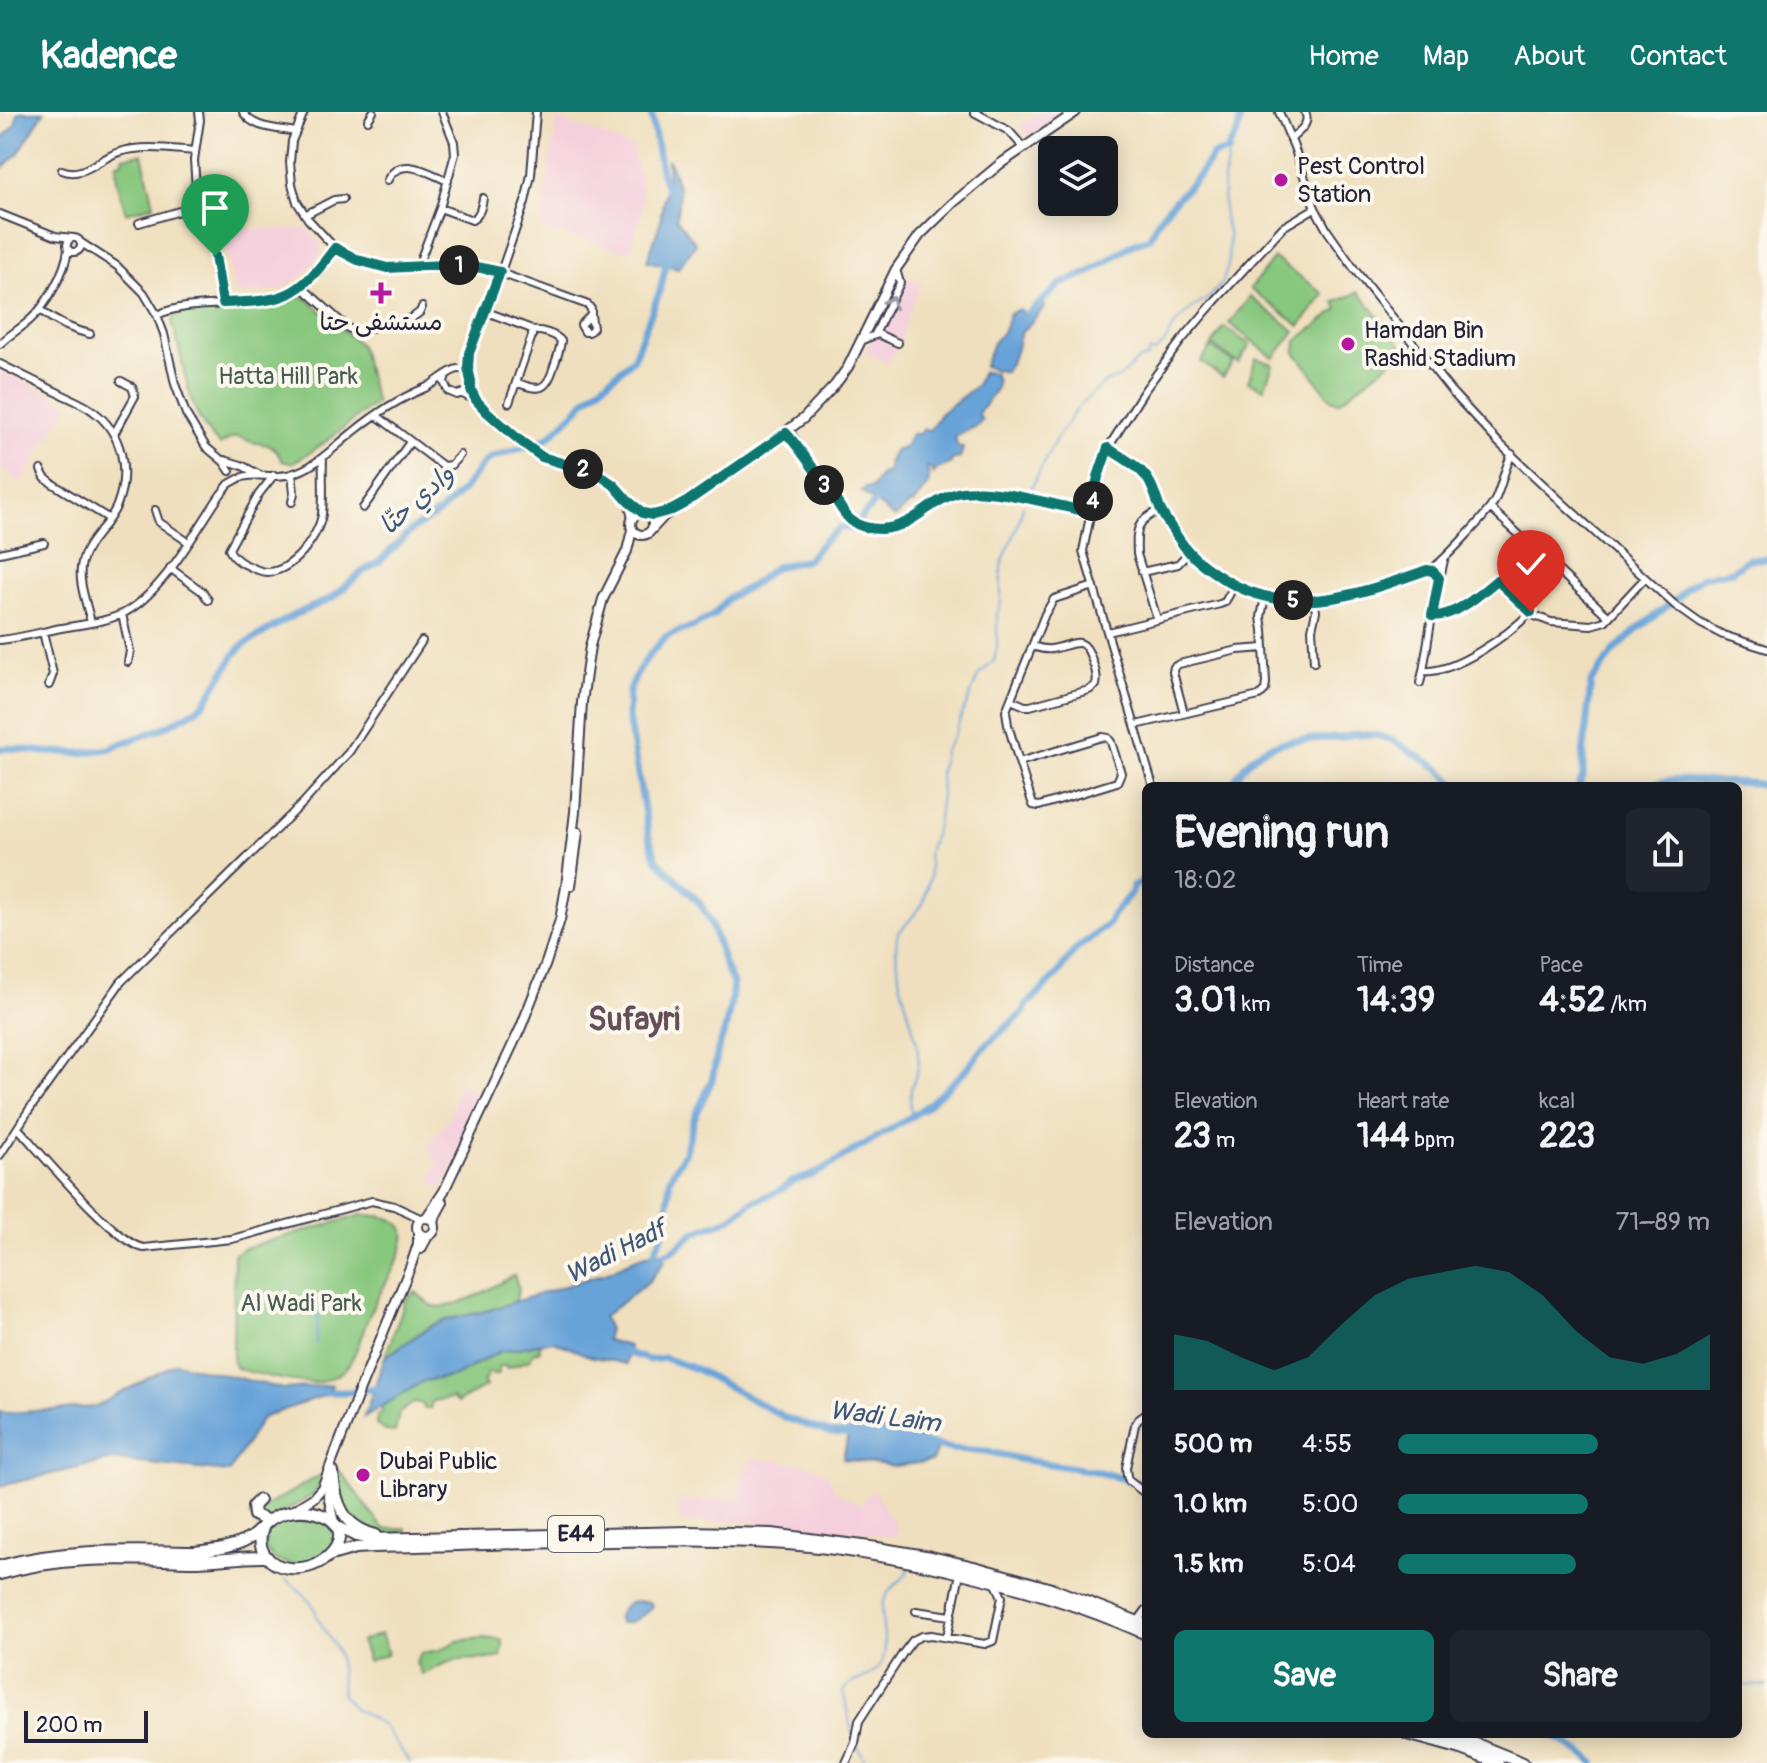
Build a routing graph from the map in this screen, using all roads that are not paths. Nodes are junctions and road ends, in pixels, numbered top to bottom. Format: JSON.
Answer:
{"nodes":[{"id":1,"x":199,"y":112,"type":"edge"},
{"id":2,"x":243,"y":112,"type":"edge"},
{"id":3,"x":304,"y":112,"type":"edge"},
{"id":4,"x":373,"y":112,"type":"edge"},
{"id":5,"x":442,"y":112,"type":"edge"},
{"id":6,"x":536,"y":112,"type":"edge"},
{"id":7,"x":974,"y":112,"type":"edge"},
{"id":8,"x":1076,"y":112,"type":"edge"},
{"id":9,"x":1279,"y":112,"type":"edge"},
{"id":10,"x":1305,"y":112,"type":"edge"},
{"id":11,"x":368,"y":120,"type":"dead end"},
{"id":12,"x":295,"y":132,"type":"junction"},
{"id":13,"x":1291,"y":139,"type":"junction"},
{"id":14,"x":1023,"y":147,"type":"junction"},
{"id":15,"x":194,"y":151,"type":"junction"},
{"id":16,"x":62,"y":170,"type":"dead end"},
{"id":17,"x":387,"y":181,"type":"dead end"},
{"id":18,"x":448,"y":181,"type":"junction"},
{"id":19,"x":483,"y":198,"type":"dead end"},
{"id":20,"x":343,"y":199,"type":"dead end"},
{"id":21,"x":200,"y":205,"type":"junction"},
{"id":22,"x":440,"y":208,"type":"junction"},
{"id":23,"x":1316,"y":210,"type":"junction"},
{"id":24,"x":0,"y":214,"type":"edge"},
{"id":25,"x":305,"y":215,"type":"junction"},
{"id":26,"x":139,"y":223,"type":"dead end"},
{"id":27,"x":55,"y":236,"type":"junction"},
{"id":28,"x":77,"y":240,"type":"junction"},
{"id":29,"x":68,"y":248,"type":"junction"},
{"id":30,"x":335,"y":248,"type":"junction"},
{"id":31,"x":77,"y":252,"type":"junction"},
{"id":32,"x":96,"y":253,"type":"junction"},
{"id":33,"x":66,"y":263,"type":"junction"},
{"id":34,"x":421,"y":267,"type":"junction"},
{"id":35,"x":896,"y":269,"type":"junction"},
{"id":36,"x":500,"y":272,"type":"junction"},
{"id":37,"x":302,"y":287,"type":"junction"},
{"id":38,"x":223,"y":303,"type":"junction"},
{"id":39,"x":422,"y":307,"type":"dead end"},
{"id":40,"x":40,"y":310,"type":"junction"},
{"id":41,"x":487,"y":312,"type":"junction"},
{"id":42,"x":157,"y":315,"type":"junction"},
{"id":43,"x":591,"y":315,"type":"dead end"},
{"id":44,"x":532,"y":331,"type":"junction"},
{"id":45,"x":90,"y":334,"type":"dead end"},
{"id":46,"x":875,"y":334,"type":"junction"},
{"id":47,"x":862,"y":340,"type":"junction"},
{"id":48,"x":898,"y":343,"type":"dead end"},
{"id":49,"x":0,"y":344,"type":"edge"},
{"id":50,"x":469,"y":353,"type":"junction"},
{"id":51,"x":0,"y":364,"type":"edge"},
{"id":52,"x":455,"y":369,"type":"junction"},
{"id":53,"x":468,"y":373,"type":"junction"},
{"id":54,"x":446,"y":375,"type":"junction"},
{"id":55,"x":121,"y":381,"type":"dead end"},
{"id":56,"x":516,"y":382,"type":"junction"},
{"id":57,"x":470,"y":385,"type":"junction"},
{"id":58,"x":429,"y":387,"type":"junction"},
{"id":59,"x":448,"y":391,"type":"junction"},
{"id":60,"x":462,"y":394,"type":"junction"},
{"id":61,"x":476,"y":400,"type":"junction"},
{"id":62,"x":509,"y":403,"type":"dead end"},
{"id":63,"x":376,"y":415,"type":"junction"},
{"id":64,"x":788,"y":432,"type":"junction"},
{"id":65,"x":114,"y":434,"type":"junction"},
{"id":66,"x":410,"y":442,"type":"junction"},
{"id":67,"x":1108,"y":448,"type":"junction"},
{"id":68,"x":1512,"y":454,"type":"junction"},
{"id":69,"x":460,"y":455,"type":"dead end"},
{"id":70,"x":323,"y":457,"type":"junction"},
{"id":71,"x":221,"y":459,"type":"junction"},
{"id":72,"x":240,"y":465,"type":"junction"},
{"id":73,"x":41,"y":470,"type":"dead end"},
{"id":74,"x":230,"y":473,"type":"junction"},
{"id":75,"x":292,"y":474,"type":"junction"},
{"id":76,"x":260,"y":475,"type":"junction"},
{"id":77,"x":274,"y":475,"type":"junction"},
{"id":78,"x":240,"y":478,"type":"junction"},
{"id":79,"x":229,"y":484,"type":"junction"},
{"id":80,"x":628,"y":501,"type":"junction"},
{"id":81,"x":292,"y":502,"type":"dead end"},
{"id":82,"x":363,"y":508,"type":"dead end"},
{"id":83,"x":1490,"y":508,"type":"junction"},
{"id":84,"x":155,"y":510,"type":"dead end"},
{"id":85,"x":672,"y":510,"type":"junction"},
{"id":86,"x":1160,"y":510,"type":"junction"},
{"id":87,"x":1090,"y":512,"type":"junction"},
{"id":88,"x":646,"y":514,"type":"junction"},
{"id":89,"x":108,"y":518,"type":"junction"},
{"id":90,"x":632,"y":519,"type":"junction"},
{"id":91,"x":653,"y":528,"type":"junction"},
{"id":92,"x":632,"y":530,"type":"junction"},
{"id":93,"x":641,"y":536,"type":"junction"},
{"id":94,"x":188,"y":542,"type":"junction"},
{"id":95,"x":44,"y":543,"type":"dead end"},
{"id":96,"x":1528,"y":543,"type":"junction"},
{"id":97,"x":0,"y":553,"type":"edge"},
{"id":98,"x":1188,"y":553,"type":"junction"},
{"id":99,"x":1445,"y":557,"type":"junction"},
{"id":100,"x":170,"y":568,"type":"junction"},
{"id":101,"x":1427,"y":570,"type":"junction"},
{"id":102,"x":1142,"y":572,"type":"junction"},
{"id":103,"x":1439,"y":578,"type":"junction"},
{"id":104,"x":1645,"y":578,"type":"junction"},
{"id":105,"x":1497,"y":580,"type":"junction"},
{"id":106,"x":1094,"y":586,"type":"junction"},
{"id":107,"x":1234,"y":586,"type":"junction"},
{"id":108,"x":1265,"y":597,"type":"junction"},
{"id":109,"x":208,"y":600,"type":"dead end"},
{"id":110,"x":1314,"y":602,"type":"junction"},
{"id":111,"x":1531,"y":612,"type":"junction"},
{"id":112,"x":122,"y":614,"type":"junction"},
{"id":113,"x":1432,"y":616,"type":"junction"},
{"id":114,"x":1609,"y":617,"type":"junction"},
{"id":115,"x":1157,"y":619,"type":"junction"},
{"id":116,"x":91,"y":623,"type":"junction"},
{"id":117,"x":43,"y":632,"type":"junction"},
{"id":118,"x":1108,"y":632,"type":"junction"},
{"id":119,"x":0,"y":640,"type":"edge"},
{"id":120,"x":422,"y":641,"type":"dead end"},
{"id":121,"x":1032,"y":646,"type":"junction"},
{"id":122,"x":1264,"y":648,"type":"junction"},
{"id":123,"x":1767,"y":649,"type":"edge"},
{"id":124,"x":128,"y":662,"type":"dead end"},
{"id":125,"x":1314,"y":662,"type":"dead end"},
{"id":126,"x":1423,"y":671,"type":"junction"},
{"id":127,"x":1420,"y":683,"type":"dead end"},
{"id":128,"x":49,"y":685,"type":"dead end"},
{"id":129,"x":1011,"y":700,"type":"junction"},
{"id":130,"x":1184,"y":713,"type":"junction"},
{"id":131,"x":1136,"y":725,"type":"junction"},
{"id":132,"x":1019,"y":762,"type":"junction"},
{"id":133,"x":1152,"y":782,"type":"edge"},
{"id":134,"x":18,"y":1128,"type":"junction"},
{"id":135,"x":0,"y":1155,"type":"edge"},
{"id":136,"x":407,"y":1212,"type":"junction"},
{"id":137,"x":427,"y":1220,"type":"junction"},
{"id":138,"x":418,"y":1230,"type":"junction"},
{"id":139,"x":428,"y":1236,"type":"junction"},
{"id":140,"x":362,"y":1389,"type":"junction"},
{"id":141,"x":354,"y":1408,"type":"junction"},
{"id":142,"x":1142,"y":1417,"type":"edge"},
{"id":143,"x":333,"y":1472,"type":"junction"},
{"id":144,"x":1142,"y":1491,"type":"edge"},
{"id":145,"x":259,"y":1500,"type":"dead end"},
{"id":146,"x":291,"y":1512,"type":"junction"},
{"id":147,"x":266,"y":1525,"type":"junction"},
{"id":148,"x":335,"y":1525,"type":"junction"},
{"id":149,"x":394,"y":1537,"type":"junction"},
{"id":150,"x":80,"y":1539,"type":"dead end"},
{"id":151,"x":865,"y":1546,"type":"junction"},
{"id":152,"x":838,"y":1550,"type":"junction"},
{"id":153,"x":80,"y":1552,"type":"junction"},
{"id":154,"x":331,"y":1555,"type":"junction"},
{"id":155,"x":177,"y":1556,"type":"junction"},
{"id":156,"x":267,"y":1557,"type":"junction"},
{"id":157,"x":0,"y":1566,"type":"edge"},
{"id":158,"x":960,"y":1573,"type":"junction"},
{"id":159,"x":0,"y":1574,"type":"edge"},
{"id":160,"x":994,"y":1581,"type":"junction"},
{"id":161,"x":1017,"y":1587,"type":"junction"},
{"id":162,"x":1002,"y":1597,"type":"junction"},
{"id":163,"x":916,"y":1611,"type":"dead end"},
{"id":164,"x":951,"y":1616,"type":"junction"},
{"id":165,"x":1142,"y":1623,"type":"edge"},
{"id":166,"x":1142,"y":1632,"type":"edge"},
{"id":167,"x":947,"y":1637,"type":"junction"},
{"id":168,"x":1424,"y":1738,"type":"edge"},
{"id":169,"x":1451,"y":1738,"type":"edge"},
{"id":170,"x":1486,"y":1753,"type":"junction"},
{"id":171,"x":1518,"y":1760,"type":"edge"},
{"id":172,"x":846,"y":1763,"type":"edge"},
{"id":173,"x":1498,"y":1763,"type":"edge"}],
"edges":[{"from":1,"to":15,"type":"street"},
{"from":2,"to":12,"type":"street"},
{"from":3,"to":12,"type":"street"},
{"from":4,"to":11,"type":"street"},
{"from":5,"to":18,"type":"street"},
{"from":6,"to":36,"type":"street"},
{"from":7,"to":14,"type":"street"},
{"from":8,"to":14,"type":"main road"},
{"from":9,"to":13,"type":"street"},
{"from":10,"to":13,"type":"street"},
{"from":12,"to":25,"type":"street"},
{"from":13,"to":23,"type":"street"},
{"from":14,"to":35,"type":"main road"},
{"from":15,"to":16,"type":"street"},
{"from":15,"to":21,"type":"street"},
{"from":17,"to":18,"type":"street"},
{"from":18,"to":22,"type":"street"},
{"from":19,"to":22,"type":"street"},
{"from":20,"to":25,"type":"street"},
{"from":21,"to":26,"type":"street"},
{"from":21,"to":38,"type":"street"},
{"from":22,"to":34,"type":"street"},
{"from":23,"to":67,"type":"street"},
{"from":23,"to":68,"type":"street"},
{"from":24,"to":27,"type":"street"},
{"from":25,"to":30,"type":"street"},
{"from":27,"to":28,"type":"street"},
{"from":27,"to":29,"type":"street"},
{"from":28,"to":29,"type":"street"},
{"from":28,"to":31,"type":"street"},
{"from":28,"to":32,"type":"street"},
{"from":29,"to":31,"type":"street"},
{"from":29,"to":33,"type":"street"},
{"from":30,"to":34,"type":"street"},
{"from":30,"to":37,"type":"street"},
{"from":31,"to":32,"type":"street"},
{"from":31,"to":33,"type":"street"},
{"from":32,"to":42,"type":"street"},
{"from":33,"to":40,"type":"street"},
{"from":34,"to":36,"type":"street"},
{"from":46,"to":35,"type":"street","one_way":true},
{"from":35,"to":47,"type":"main road"},
{"from":36,"to":41,"type":"street"},
{"from":36,"to":43,"type":"street"},
{"from":37,"to":38,"type":"street"},
{"from":37,"to":39,"type":"street"},
{"from":38,"to":42,"type":"street"},
{"from":40,"to":45,"type":"street"},
{"from":40,"to":49,"type":"street"},
{"from":41,"to":44,"type":"street"},
{"from":41,"to":50,"type":"street"},
{"from":42,"to":71,"type":"street"},
{"from":44,"to":56,"type":"street"},
{"from":44,"to":56,"type":"street"},
{"from":46,"to":47,"type":"street"},
{"from":46,"to":48,"type":"street"},
{"from":47,"to":64,"type":"main road"},
{"from":50,"to":52,"type":"street"},
{"from":50,"to":53,"type":"street"},
{"from":51,"to":65,"type":"street"},
{"from":52,"to":53,"type":"street"},
{"from":52,"to":54,"type":"street"},
{"from":53,"to":57,"type":"street"},
{"from":54,"to":58,"type":"street"},
{"from":54,"to":59,"type":"street"},
{"from":55,"to":65,"type":"street"},
{"from":56,"to":62,"type":"street"},
{"from":57,"to":60,"type":"street"},
{"from":57,"to":61,"type":"street"},
{"from":58,"to":59,"type":"street"},
{"from":58,"to":63,"type":"street"},
{"from":59,"to":60,"type":"street"},
{"from":60,"to":61,"type":"street"},
{"from":61,"to":80,"type":"street"},
{"from":63,"to":66,"type":"street"},
{"from":63,"to":70,"type":"street"},
{"from":64,"to":85,"type":"main road"},
{"from":64,"to":87,"type":"street"},
{"from":65,"to":89,"type":"street"},
{"from":66,"to":69,"type":"street"},
{"from":66,"to":82,"type":"street"},
{"from":67,"to":86,"type":"street"},
{"from":67,"to":87,"type":"street"},
{"from":68,"to":83,"type":"street"},
{"from":68,"to":104,"type":"street"},
{"from":70,"to":75,"type":"street"},
{"from":70,"to":77,"type":"street"},
{"from":71,"to":72,"type":"street"},
{"from":71,"to":74,"type":"street"},
{"from":72,"to":74,"type":"street"},
{"from":72,"to":76,"type":"street"},
{"from":72,"to":78,"type":"street"},
{"from":73,"to":89,"type":"street"},
{"from":74,"to":78,"type":"street"},
{"from":74,"to":79,"type":"street"},
{"from":75,"to":77,"type":"street"},
{"from":75,"to":81,"type":"street"},
{"from":76,"to":77,"type":"street"},
{"from":76,"to":78,"type":"street"},
{"from":78,"to":79,"type":"street"},
{"from":79,"to":94,"type":"street"},
{"from":80,"to":88,"type":"street"},
{"from":80,"to":90,"type":"street"},
{"from":83,"to":96,"type":"street"},
{"from":83,"to":99,"type":"street"},
{"from":84,"to":94,"type":"street"},
{"from":85,"to":88,"type":"main road"},
{"from":85,"to":91,"type":"main road"},
{"from":86,"to":98,"type":"street"},
{"from":86,"to":102,"type":"street"},
{"from":87,"to":106,"type":"street"},
{"from":88,"to":90,"type":"main road"},
{"from":88,"to":91,"type":"main road"},
{"from":89,"to":116,"type":"street"},
{"from":90,"to":92,"type":"main road"},
{"from":91,"to":93,"type":"main road"},
{"from":92,"to":93,"type":"main road"},
{"from":92,"to":137,"type":"main road"},
{"from":93,"to":137,"type":"main road"},
{"from":94,"to":100,"type":"street"},
{"from":95,"to":97,"type":"street"},
{"from":96,"to":105,"type":"street"},
{"from":96,"to":114,"type":"street"},
{"from":98,"to":102,"type":"street"},
{"from":98,"to":107,"type":"street"},
{"from":99,"to":101,"type":"street"},
{"from":99,"to":103,"type":"street"},
{"from":100,"to":109,"type":"street"},
{"from":100,"to":112,"type":"street"},
{"from":101,"to":103,"type":"street"},
{"from":101,"to":110,"type":"street"},
{"from":102,"to":115,"type":"street"},
{"from":103,"to":113,"type":"street"},
{"from":104,"to":114,"type":"street"},
{"from":104,"to":123,"type":"street"},
{"from":105,"to":111,"type":"street"},
{"from":105,"to":113,"type":"street"},
{"from":106,"to":118,"type":"street"},
{"from":106,"to":121,"type":"street"},
{"from":107,"to":108,"type":"street"},
{"from":107,"to":115,"type":"street"},
{"from":108,"to":110,"type":"street"},
{"from":108,"to":122,"type":"street"},
{"from":110,"to":125,"type":"street"},
{"from":111,"to":114,"type":"street"},
{"from":111,"to":126,"type":"street"},
{"from":112,"to":116,"type":"street"},
{"from":112,"to":124,"type":"street"},
{"from":113,"to":126,"type":"street"},
{"from":115,"to":118,"type":"street"},
{"from":116,"to":117,"type":"street"},
{"from":117,"to":119,"type":"street"},
{"from":117,"to":128,"type":"street"},
{"from":118,"to":131,"type":"street"},
{"from":120,"to":134,"type":"street"},
{"from":121,"to":129,"type":"street"},
{"from":121,"to":129,"type":"street"},
{"from":122,"to":130,"type":"street"},
{"from":122,"to":130,"type":"street"},
{"from":126,"to":127,"type":"street"},
{"from":129,"to":132,"type":"street"},
{"from":130,"to":131,"type":"street"},
{"from":131,"to":133,"type":"street"},
{"from":132,"to":132,"type":"street"},
{"from":134,"to":135,"type":"street"},
{"from":134,"to":136,"type":"street"},
{"from":136,"to":137,"type":"street"},
{"from":136,"to":138,"type":"street"},
{"from":137,"to":138,"type":"main road"},
{"from":137,"to":139,"type":"main road"},
{"from":138,"to":139,"type":"main road"},
{"from":138,"to":140,"type":"main road"},
{"from":139,"to":140,"type":"main road"},
{"from":140,"to":141,"type":"main road"},
{"from":141,"to":143,"type":"main road"},
{"from":141,"to":146,"type":"main road"},
{"from":142,"to":144,"type":"street"},
{"from":143,"to":148,"type":"main road"},
{"from":143,"to":149,"type":"highway"},
{"from":145,"to":147,"type":"highway"},
{"from":146,"to":147,"type":"highway"},
{"from":146,"to":148,"type":"highway"},
{"from":147,"to":155,"type":"highway"},
{"from":147,"to":156,"type":"highway"},
{"from":148,"to":149,"type":"highway","number":"E44"},
{"from":148,"to":154,"type":"highway"},
{"from":149,"to":151,"type":"highway","number":"E44"},
{"from":150,"to":153,"type":"highway"},
{"from":151,"to":152,"type":"highway"},
{"from":151,"to":165,"type":"highway","number":"E44"},
{"from":152,"to":154,"type":"highway","number":"E44"},
{"from":152,"to":158,"type":"highway","number":"E44"},
{"from":153,"to":155,"type":"highway"},
{"from":153,"to":157,"type":"highway"},
{"from":154,"to":156,"type":"highway"},
{"from":155,"to":156,"type":"highway"},
{"from":155,"to":159,"type":"highway"},
{"from":158,"to":160,"type":"highway","number":"E44"},
{"from":158,"to":164,"type":"street"},
{"from":160,"to":161,"type":"highway","number":"E44"},
{"from":160,"to":162,"type":"street"},
{"from":161,"to":162,"type":"street"},
{"from":161,"to":166,"type":"highway","number":"E44"},
{"from":162,"to":167,"type":"street"},
{"from":163,"to":164,"type":"street"},
{"from":164,"to":167,"type":"street"},
{"from":167,"to":172,"type":"street"},
{"from":168,"to":170,"type":"highway"},
{"from":169,"to":170,"type":"highway"},
{"from":170,"to":171,"type":"highway"},
{"from":170,"to":173,"type":"highway"}]}
